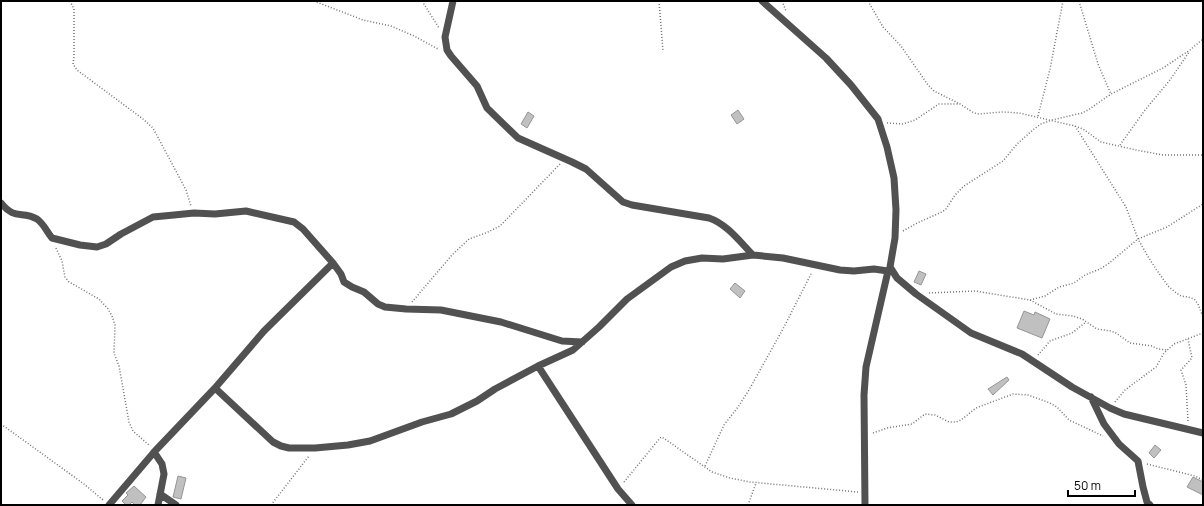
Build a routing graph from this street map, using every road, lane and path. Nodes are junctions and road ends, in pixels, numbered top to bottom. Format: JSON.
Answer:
{"nodes":[{"id":1,"x":70,"y":1,"type":"edge"},
{"id":2,"x":314,"y":1,"type":"edge"},
{"id":3,"x":422,"y":1,"type":"edge"},
{"id":4,"x":453,"y":1,"type":"edge"},
{"id":5,"x":659,"y":1,"type":"edge"},
{"id":6,"x":762,"y":1,"type":"edge"},
{"id":7,"x":868,"y":1,"type":"edge"},
{"id":8,"x":1063,"y":1,"type":"edge"},
{"id":9,"x":1079,"y":1,"type":"edge"},
{"id":10,"x":445,"y":37,"type":"junction"},
{"id":11,"x":1203,"y":39,"type":"edge"},
{"id":12,"x":439,"y":49,"type":"dead end"},
{"id":13,"x":1190,"y":50,"type":"junction"},
{"id":14,"x":663,"y":51,"type":"dead end"},
{"id":15,"x":1111,"y":94,"type":"junction"},
{"id":16,"x":960,"y":104,"type":"junction"},
{"id":17,"x":1038,"y":117,"type":"junction"},
{"id":18,"x":878,"y":119,"type":"junction"},
{"id":19,"x":1052,"y":120,"type":"junction"},
{"id":20,"x":1075,"y":126,"type":"junction"},
{"id":21,"x":1120,"y":146,"type":"junction"},
{"id":22,"x":1203,"y":155,"type":"edge"},
{"id":23,"x":565,"y":159,"type":"junction"},
{"id":24,"x":1,"y":203,"type":"edge"},
{"id":25,"x":1203,"y":204,"type":"edge"},
{"id":26,"x":194,"y":213,"type":"junction"},
{"id":27,"x":52,"y":238,"type":"junction"},
{"id":28,"x":895,"y":238,"type":"junction"},
{"id":29,"x":1138,"y":239,"type":"junction"},
{"id":30,"x":753,"y":255,"type":"junction"},
{"id":31,"x":333,"y":263,"type":"junction"},
{"id":32,"x":815,"y":265,"type":"junction"},
{"id":33,"x":889,"y":269,"type":"junction"},
{"id":34,"x":916,"y":294,"type":"junction"},
{"id":35,"x":1030,"y":300,"type":"junction"},
{"id":36,"x":406,"y":309,"type":"junction"},
{"id":37,"x":1203,"y":317,"type":"edge"},
{"id":38,"x":1086,"y":322,"type":"junction"},
{"id":39,"x":1203,"y":333,"type":"edge"},
{"id":40,"x":1188,"y":339,"type":"junction"},
{"id":41,"x":582,"y":342,"type":"junction"},
{"id":42,"x":1168,"y":350,"type":"junction"},
{"id":43,"x":1032,"y":361,"type":"junction"},
{"id":44,"x":538,"y":366,"type":"junction"},
{"id":45,"x":215,"y":388,"type":"junction"},
{"id":46,"x":1091,"y":397,"type":"junction"},
{"id":47,"x":1110,"y":408,"type":"junction"},
{"id":48,"x":1,"y":424,"type":"edge"},
{"id":49,"x":1188,"y":429,"type":"junction"},
{"id":50,"x":1203,"y":433,"type":"edge"},
{"id":51,"x":864,"y":437,"type":"junction"},
{"id":52,"x":1105,"y":437,"type":"dead end"},
{"id":53,"x":315,"y":448,"type":"junction"},
{"id":54,"x":154,"y":451,"type":"junction"},
{"id":55,"x":1138,"y":461,"type":"junction"},
{"id":56,"x":704,"y":467,"type":"junction"},
{"id":57,"x":1203,"y":480,"type":"edge"},
{"id":58,"x":756,"y":482,"type":"junction"},
{"id":59,"x":618,"y":489,"type":"junction"},
{"id":60,"x":866,"y":493,"type":"junction"},
{"id":61,"x":160,"y":494,"type":"junction"},
{"id":62,"x":109,"y":505,"type":"edge"},
{"id":63,"x":158,"y":505,"type":"edge"},
{"id":64,"x":176,"y":505,"type":"edge"},
{"id":65,"x":271,"y":505,"type":"edge"},
{"id":66,"x":632,"y":505,"type":"edge"},
{"id":67,"x":748,"y":505,"type":"edge"},
{"id":68,"x":865,"y":505,"type":"edge"},
{"id":69,"x":1150,"y":505,"type":"edge"}],
"edges":[{"from":1,"to":26,"type":"path"},
{"from":2,"to":12,"type":"path"},
{"from":3,"to":10,"type":"path"},
{"from":4,"to":10,"type":"street"},
{"from":5,"to":14,"type":"path"},
{"from":6,"to":18,"type":"street"},
{"from":7,"to":16,"type":"path"},
{"from":8,"to":17,"type":"path"},
{"from":9,"to":15,"type":"path"},
{"from":10,"to":23,"type":"street"},
{"from":11,"to":13,"type":"path"},
{"from":13,"to":15,"type":"path"},
{"from":13,"to":21,"type":"path"},
{"from":15,"to":19,"type":"path"},
{"from":16,"to":17,"type":"path"},
{"from":16,"to":18,"type":"path"},
{"from":17,"to":19,"type":"path"},
{"from":18,"to":28,"type":"street"},
{"from":19,"to":20,"type":"path"},
{"from":19,"to":28,"type":"path"},
{"from":20,"to":21,"type":"path"},
{"from":20,"to":29,"type":"path"},
{"from":21,"to":22,"type":"path"},
{"from":23,"to":30,"type":"street"},
{"from":23,"to":36,"type":"path"},
{"from":24,"to":27,"type":"street"},
{"from":25,"to":29,"type":"path"},
{"from":26,"to":27,"type":"street"},
{"from":26,"to":31,"type":"street"},
{"from":27,"to":54,"type":"path"},
{"from":28,"to":33,"type":"street"},
{"from":29,"to":35,"type":"path"},
{"from":29,"to":37,"type":"path"},
{"from":30,"to":32,"type":"street"},
{"from":30,"to":41,"type":"street"},
{"from":31,"to":36,"type":"street"},
{"from":31,"to":45,"type":"street"},
{"from":32,"to":33,"type":"street"},
{"from":32,"to":56,"type":"path"},
{"from":33,"to":34,"type":"street"},
{"from":33,"to":51,"type":"street"},
{"from":34,"to":35,"type":"path"},
{"from":34,"to":43,"type":"street"},
{"from":35,"to":38,"type":"path"},
{"from":36,"to":41,"type":"street"},
{"from":38,"to":42,"type":"path"},
{"from":38,"to":43,"type":"path"},
{"from":39,"to":40,"type":"path"},
{"from":40,"to":42,"type":"path"},
{"from":40,"to":49,"type":"path"},
{"from":41,"to":44,"type":"street"},
{"from":42,"to":47,"type":"path"},
{"from":43,"to":46,"type":"street"},
{"from":44,"to":53,"type":"street"},
{"from":44,"to":59,"type":"street"},
{"from":45,"to":53,"type":"street"},
{"from":45,"to":54,"type":"street"},
{"from":46,"to":47,"type":"street"},
{"from":46,"to":55,"type":"street"},
{"from":47,"to":49,"type":"street"},
{"from":48,"to":62,"type":"path"},
{"from":49,"to":50,"type":"street"},
{"from":51,"to":52,"type":"path"},
{"from":51,"to":60,"type":"street"},
{"from":53,"to":65,"type":"path"},
{"from":54,"to":61,"type":"street"},
{"from":54,"to":62,"type":"street"},
{"from":55,"to":57,"type":"path"},
{"from":55,"to":69,"type":"street"},
{"from":56,"to":58,"type":"path"},
{"from":56,"to":59,"type":"path"},
{"from":58,"to":60,"type":"path"},
{"from":58,"to":67,"type":"path"},
{"from":59,"to":66,"type":"street"},
{"from":60,"to":68,"type":"street"},
{"from":61,"to":63,"type":"street"},
{"from":61,"to":64,"type":"street"}]}
